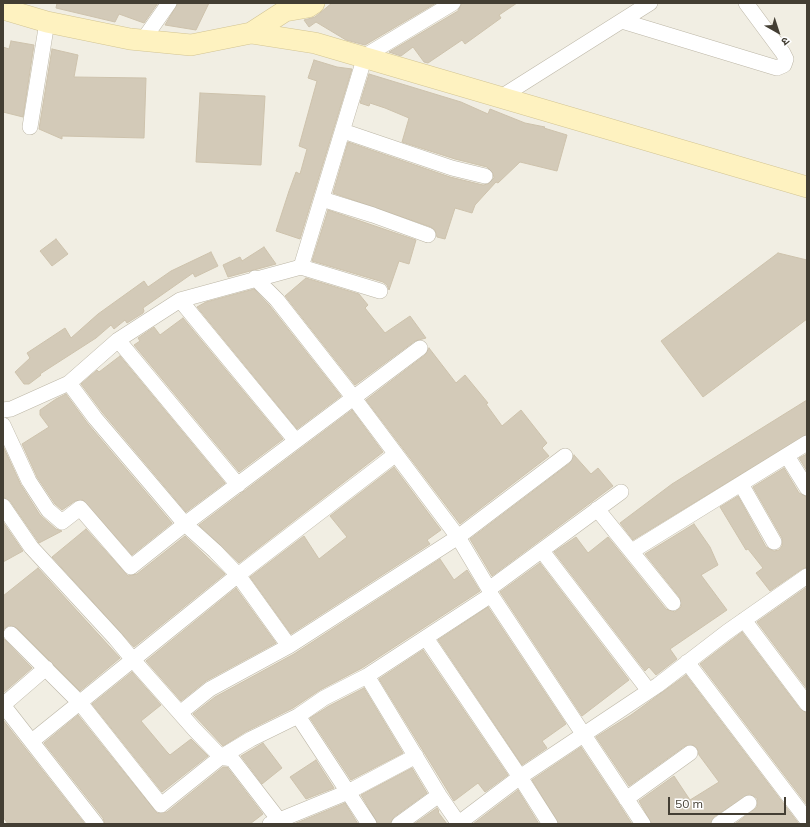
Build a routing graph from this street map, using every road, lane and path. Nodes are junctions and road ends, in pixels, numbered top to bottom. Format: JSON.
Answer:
{"nodes":[{"id":1,"x":169,"y":3,"type":"edge"},
{"id":2,"x":314,"y":3,"type":"edge"},
{"id":3,"x":453,"y":3,"type":"edge"},
{"id":4,"x":650,"y":3,"type":"edge"},
{"id":5,"x":746,"y":3,"type":"edge"},
{"id":6,"x":288,"y":7,"type":"edge"},
{"id":7,"x":3,"y":9,"type":"edge"},
{"id":8,"x":622,"y":21,"type":"junction"},
{"id":9,"x":47,"y":22,"type":"junction"},
{"id":10,"x":251,"y":33,"type":"junction"},
{"id":11,"x":143,"y":40,"type":"junction"},
{"id":12,"x":365,"y":56,"type":"junction"},
{"id":13,"x":501,"y":97,"type":"junction"},
{"id":14,"x":30,"y":127,"type":"dead end"},
{"id":15,"x":343,"y":131,"type":"junction"},
{"id":16,"x":485,"y":176,"type":"dead end"},
{"id":17,"x":807,"y":187,"type":"edge"},
{"id":18,"x":322,"y":199,"type":"junction"},
{"id":19,"x":428,"y":235,"type":"dead end"},
{"id":20,"x":301,"y":267,"type":"junction"},
{"id":21,"x":255,"y":278,"type":"junction"},
{"id":22,"x":380,"y":290,"type":"dead end"},
{"id":23,"x":180,"y":300,"type":"junction"},
{"id":24,"x":118,"y":340,"type":"junction"},
{"id":25,"x":420,"y":348,"type":"dead end"},
{"id":26,"x":69,"y":383,"type":"junction"},
{"id":27,"x":353,"y":397,"type":"junction"},
{"id":28,"x":3,"y":410,"type":"edge"},
{"id":29,"x":3,"y":425,"type":"edge"},
{"id":30,"x":296,"y":441,"type":"junction"},
{"id":31,"x":807,"y":443,"type":"edge"},
{"id":32,"x":396,"y":454,"type":"junction"},
{"id":33,"x":565,"y":456,"type":"dead end"},
{"id":34,"x":787,"y":456,"type":"junction"},
{"id":35,"x":741,"y":484,"type":"junction"},
{"id":36,"x":238,"y":485,"type":"junction"},
{"id":37,"x":807,"y":488,"type":"edge"},
{"id":38,"x":621,"y":492,"type":"dead end"},
{"id":39,"x":3,"y":506,"type":"edge"},
{"id":40,"x":598,"y":509,"type":"junction"},
{"id":41,"x":185,"y":524,"type":"junction"},
{"id":42,"x":458,"y":537,"type":"junction"},
{"id":43,"x":774,"y":542,"type":"dead end"},
{"id":44,"x":542,"y":551,"type":"junction"},
{"id":45,"x":632,"y":551,"type":"junction"},
{"id":46,"x":238,"y":575,"type":"junction"},
{"id":47,"x":807,"y":577,"type":"edge"},
{"id":48,"x":490,"y":592,"type":"junction"},
{"id":49,"x":673,"y":603,"type":"dead end"},
{"id":50,"x":744,"y":620,"type":"junction"},
{"id":51,"x":11,"y":634,"type":"dead end"},
{"id":52,"x":426,"y":638,"type":"junction"},
{"id":53,"x":289,"y":646,"type":"junction"},
{"id":54,"x":134,"y":661,"type":"junction"},
{"id":55,"x":688,"y":662,"type":"junction"},
{"id":56,"x":46,"y":668,"type":"junction"},
{"id":57,"x":367,"y":676,"type":"junction"},
{"id":58,"x":649,"y":691,"type":"junction"},
{"id":59,"x":81,"y":704,"type":"junction"},
{"id":60,"x":807,"y":704,"type":"edge"},
{"id":61,"x":3,"y":705,"type":"edge"},
{"id":62,"x":180,"y":713,"type":"junction"},
{"id":63,"x":298,"y":716,"type":"junction"},
{"id":64,"x":584,"y":735,"type":"junction"},
{"id":65,"x":32,"y":741,"type":"junction"},
{"id":66,"x":690,"y":754,"type":"dead end"},
{"id":67,"x":416,"y":756,"type":"junction"},
{"id":68,"x":221,"y":757,"type":"junction"},
{"id":69,"x":520,"y":777,"type":"junction"},
{"id":70,"x":348,"y":792,"type":"junction"},
{"id":71,"x":439,"y":795,"type":"junction"},
{"id":72,"x":626,"y":799,"type":"junction"},
{"id":73,"x":749,"y":804,"type":"dead end"},
{"id":74,"x":807,"y":820,"type":"edge"},
{"id":75,"x":274,"y":822,"type":"edge"},
{"id":76,"x":459,"y":823,"type":"edge"},
{"id":77,"x":96,"y":824,"type":"edge"},
{"id":78,"x":369,"y":824,"type":"edge"},
{"id":79,"x":399,"y":824,"type":"edge"},
{"id":80,"x":550,"y":824,"type":"edge"},
{"id":81,"x":643,"y":824,"type":"edge"},
{"id":82,"x":719,"y":824,"type":"edge"}],
"edges":[{"from":1,"to":11,"type":"street"},
{"from":2,"to":6,"type":"main road"},
{"from":3,"to":12,"type":"street"},
{"from":4,"to":8,"type":"street"},
{"from":5,"to":8,"type":"street"},
{"from":6,"to":10,"type":"main road"},
{"from":7,"to":9,"type":"main road"},
{"from":8,"to":13,"type":"street"},
{"from":9,"to":11,"type":"main road"},
{"from":9,"to":14,"type":"street"},
{"from":10,"to":11,"type":"main road"},
{"from":10,"to":12,"type":"main road"},
{"from":12,"to":13,"type":"main road"},
{"from":12,"to":15,"type":"street"},
{"from":13,"to":17,"type":"main road"},
{"from":15,"to":16,"type":"street"},
{"from":15,"to":18,"type":"street"},
{"from":18,"to":19,"type":"street"},
{"from":18,"to":20,"type":"street"},
{"from":20,"to":21,"type":"street"},
{"from":20,"to":22,"type":"street"},
{"from":21,"to":23,"type":"street"},
{"from":21,"to":27,"type":"street"},
{"from":23,"to":24,"type":"street"},
{"from":23,"to":30,"type":"street"},
{"from":24,"to":26,"type":"street"},
{"from":24,"to":36,"type":"street"},
{"from":25,"to":27,"type":"street"},
{"from":26,"to":28,"type":"street"},
{"from":26,"to":41,"type":"street"},
{"from":27,"to":30,"type":"street"},
{"from":27,"to":32,"type":"street"},
{"from":29,"to":41,"type":"street"},
{"from":30,"to":36,"type":"street"},
{"from":31,"to":34,"type":"street"},
{"from":32,"to":42,"type":"street"},
{"from":32,"to":46,"type":"street"},
{"from":33,"to":42,"type":"street"},
{"from":34,"to":35,"type":"street"},
{"from":34,"to":37,"type":"street"},
{"from":35,"to":43,"type":"street"},
{"from":35,"to":45,"type":"street"},
{"from":36,"to":41,"type":"street"},
{"from":38,"to":40,"type":"street"},
{"from":39,"to":54,"type":"street"},
{"from":40,"to":44,"type":"street"},
{"from":40,"to":45,"type":"street"},
{"from":41,"to":46,"type":"street"},
{"from":42,"to":48,"type":"street"},
{"from":42,"to":53,"type":"street"},
{"from":44,"to":48,"type":"street"},
{"from":44,"to":58,"type":"street"},
{"from":45,"to":49,"type":"street"},
{"from":46,"to":53,"type":"street"},
{"from":46,"to":54,"type":"street"},
{"from":47,"to":50,"type":"street"},
{"from":48,"to":52,"type":"street"},
{"from":48,"to":64,"type":"street"},
{"from":50,"to":55,"type":"street"},
{"from":50,"to":60,"type":"street"},
{"from":51,"to":56,"type":"street"},
{"from":52,"to":57,"type":"street"},
{"from":52,"to":69,"type":"street"},
{"from":53,"to":62,"type":"street"},
{"from":54,"to":59,"type":"street"},
{"from":54,"to":62,"type":"street"},
{"from":55,"to":58,"type":"street"},
{"from":55,"to":74,"type":"street"},
{"from":56,"to":59,"type":"street"},
{"from":56,"to":61,"type":"street"},
{"from":57,"to":63,"type":"street"},
{"from":57,"to":67,"type":"street"},
{"from":58,"to":64,"type":"street"},
{"from":59,"to":65,"type":"street"},
{"from":59,"to":68,"type":"street"},
{"from":61,"to":65,"type":"street"},
{"from":62,"to":68,"type":"street"},
{"from":63,"to":68,"type":"street"},
{"from":63,"to":70,"type":"street"},
{"from":64,"to":69,"type":"street"},
{"from":64,"to":72,"type":"street"},
{"from":65,"to":77,"type":"street"},
{"from":66,"to":72,"type":"street"},
{"from":67,"to":70,"type":"street"},
{"from":67,"to":71,"type":"street"},
{"from":68,"to":75,"type":"street"},
{"from":69,"to":76,"type":"street"},
{"from":69,"to":80,"type":"street"},
{"from":70,"to":75,"type":"street"},
{"from":70,"to":78,"type":"street"},
{"from":71,"to":76,"type":"street"},
{"from":71,"to":79,"type":"street"},
{"from":72,"to":81,"type":"street"},
{"from":73,"to":82,"type":"street"}]}
